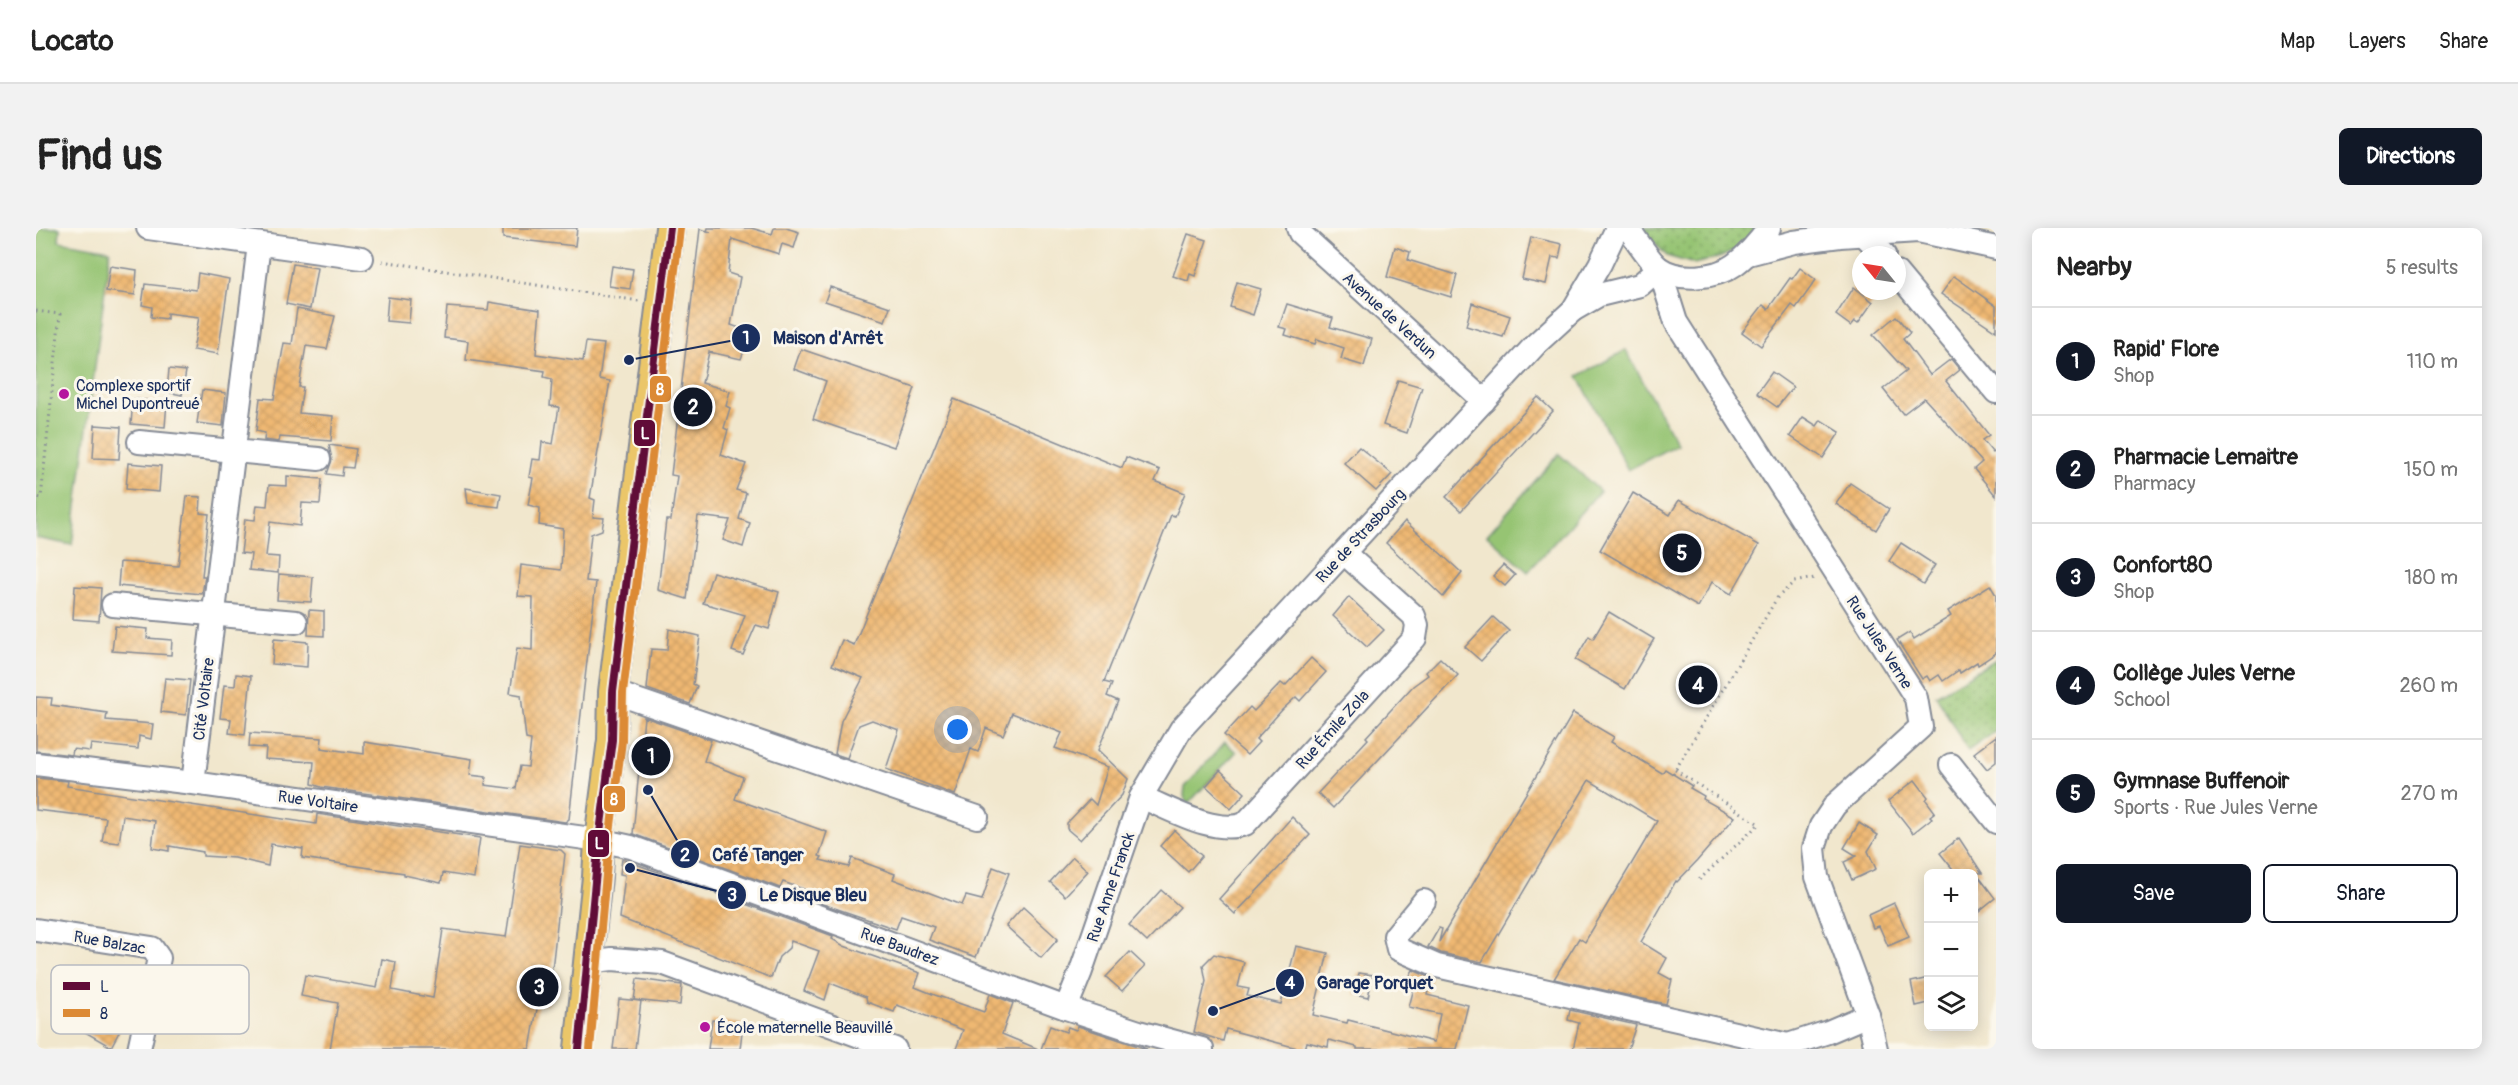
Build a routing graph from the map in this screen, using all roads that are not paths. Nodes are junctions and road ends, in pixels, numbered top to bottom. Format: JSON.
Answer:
{"nodes":[{"id":1,"x":148,"y":228,"type":"edge"},
{"id":2,"x":670,"y":228,"type":"edge"},
{"id":3,"x":1298,"y":228,"type":"edge"},
{"id":4,"x":1617,"y":228,"type":"edge"},
{"id":5,"x":1628,"y":228,"type":"edge"},
{"id":6,"x":1768,"y":228,"type":"edge"},
{"id":7,"x":1916,"y":230,"type":"edge"},
{"id":8,"x":1863,"y":234,"type":"junction"},
{"id":9,"x":250,"y":238,"type":"edge"},
{"id":10,"x":1875,"y":246,"type":"edge"},
{"id":11,"x":1996,"y":248,"type":"edge"},
{"id":12,"x":1748,"y":254,"type":"junction"},
{"id":13,"x":362,"y":258,"type":"road end"},
{"id":14,"x":1659,"y":268,"type":"junction"},
{"id":15,"x":1906,"y":284,"type":"edge"},
{"id":16,"x":1572,"y":310,"type":"junction"},
{"id":17,"x":1996,"y":392,"type":"edge"},
{"id":18,"x":1484,"y":401,"type":"junction"},
{"id":19,"x":139,"y":442,"type":"dead end"},
{"id":20,"x":234,"y":452,"type":"junction"},
{"id":21,"x":319,"y":459,"type":"dead end"},
{"id":22,"x":1344,"y":554,"type":"junction"},
{"id":23,"x":113,"y":605,"type":"dead end"},
{"id":24,"x":214,"y":614,"type":"junction"},
{"id":25,"x":296,"y":622,"type":"dead end"},
{"id":26,"x":613,"y":692,"type":"junction"},
{"id":27,"x":36,"y":764,"type":"edge"},
{"id":28,"x":1951,"y":765,"type":"dead end"},
{"id":29,"x":1157,"y":768,"type":"joint"},
{"id":30,"x":193,"y":783,"type":"junction"},
{"id":31,"x":1141,"y":797,"type":"junction"},
{"id":32,"x":977,"y":818,"type":"dead end"},
{"id":33,"x":1996,"y":822,"type":"edge"},
{"id":34,"x":599,"y":840,"type":"junction"},
{"id":35,"x":1424,"y":901,"type":"dead end"},
{"id":36,"x":36,"y":930,"type":"edge"},
{"id":37,"x":588,"y":962,"type":"junction"},
{"id":38,"x":157,"y":965,"type":"edge"},
{"id":39,"x":1066,"y":1008,"type":"junction"},
{"id":40,"x":1868,"y":1015,"type":"junction"},
{"id":41,"x":142,"y":1034,"type":"edge"},
{"id":42,"x":139,"y":1049,"type":"edge"},
{"id":43,"x":579,"y":1049,"type":"edge"},
{"id":44,"x":896,"y":1049,"type":"edge"},
{"id":45,"x":1202,"y":1049,"type":"edge"},
{"id":46,"x":1876,"y":1049,"type":"edge"}],
"edges":[{"from":1,"to":9,"type":"street"},
{"from":2,"to":26,"type":"main road"},
{"from":3,"to":18,"type":"street","name":"Avenue de Verdun"},
{"from":4,"to":16,"type":"street"},
{"from":5,"to":14,"type":"street"},
{"from":6,"to":12,"type":"street"},
{"from":7,"to":8,"type":"street"},
{"from":7,"to":11,"type":"street"},
{"from":8,"to":10,"type":"street"},
{"from":8,"to":12,"type":"street"},
{"from":9,"to":13,"type":"street"},
{"from":9,"to":20,"type":"street","name":"Cité Voltaire"},
{"from":12,"to":14,"type":"street"},
{"from":14,"to":16,"type":"street"},
{"from":14,"to":40,"type":"street","name":"Rue Jules Verne"},
{"from":15,"to":17,"type":"street"},
{"from":16,"to":18,"type":"street","name":"Rue de Strasbourg"},
{"from":18,"to":22,"type":"street","name":"Rue de Strasbourg"},
{"from":19,"to":20,"type":"street"},
{"from":20,"to":21,"type":"street"},
{"from":20,"to":24,"type":"street","name":"Cité Voltaire"},
{"from":22,"to":29,"type":"street","name":"Rue de Strasbourg"},
{"from":22,"to":31,"type":"street","name":"Rue Émile Zola"},
{"from":23,"to":24,"type":"street"},
{"from":24,"to":25,"type":"street"},
{"from":24,"to":30,"type":"street","name":"Cité Voltaire"},
{"from":26,"to":32,"type":"street"},
{"from":26,"to":34,"type":"main road"},
{"from":27,"to":30,"type":"street","name":"Rue Voltaire"},
{"from":28,"to":33,"type":"street"},
{"from":29,"to":31,"type":"street","name":"Rue Anne Franck"},
{"from":30,"to":34,"type":"street","name":"Rue Voltaire"},
{"from":31,"to":39,"type":"street","name":"Rue Anne Franck"},
{"from":34,"to":37,"type":"main road"},
{"from":34,"to":39,"type":"street","name":"Rue Baudrez"},
{"from":35,"to":40,"type":"street"},
{"from":36,"to":38,"type":"street","name":"Rue Balzac"},
{"from":37,"to":43,"type":"main road"},
{"from":37,"to":44,"type":"street"},
{"from":39,"to":45,"type":"street","name":"Rue Baudrez"},
{"from":40,"to":46,"type":"street","name":"Rue Jules Verne"},
{"from":41,"to":42,"type":"street","name":"Rue Balzac"}]}
